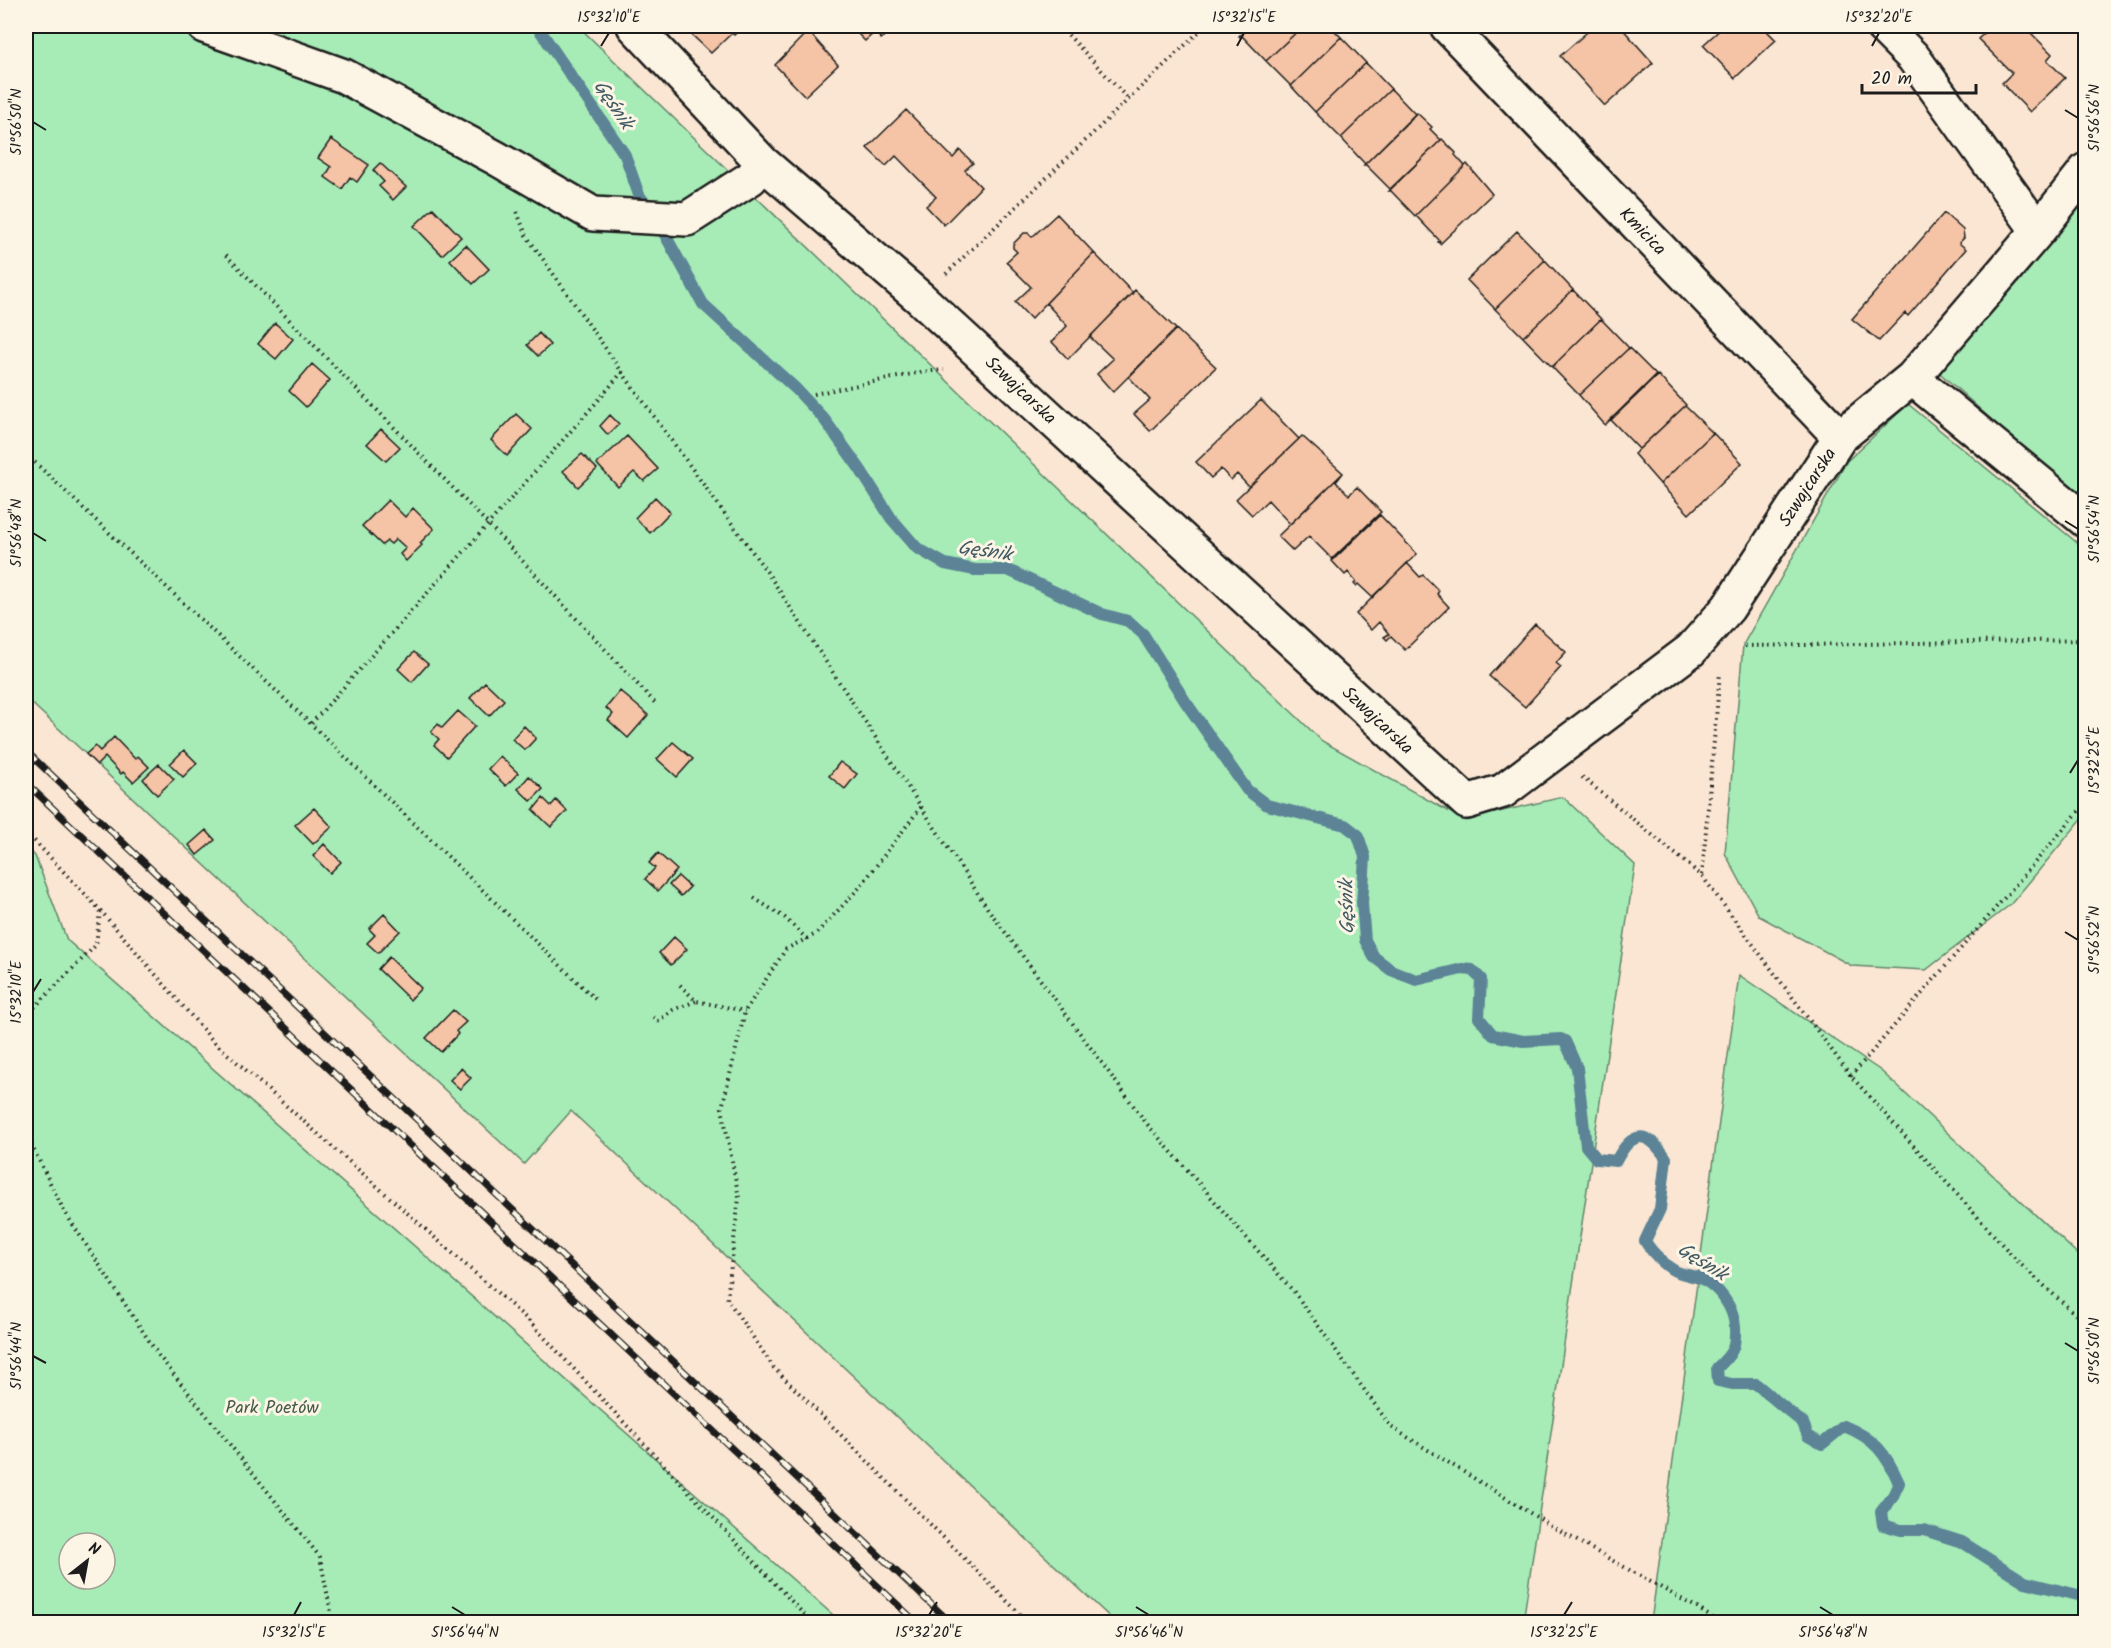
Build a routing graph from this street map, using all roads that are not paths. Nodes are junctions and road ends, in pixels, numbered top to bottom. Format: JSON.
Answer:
{"nodes":[{"id":1,"x":204,"y":26,"type":"edge"},
{"id":2,"x":634,"y":26,"type":"edge"},
{"id":3,"x":1446,"y":26,"type":"edge"},
{"id":4,"x":1882,"y":26,"type":"edge"},
{"id":5,"x":763,"y":163,"type":"junction"},
{"id":6,"x":2085,"y":170,"type":"edge"},
{"id":7,"x":2038,"y":231,"type":"junction"},
{"id":8,"x":1912,"y":378,"type":"junction"},
{"id":9,"x":1840,"y":437,"type":"junction"},
{"id":10,"x":2085,"y":520,"type":"edge"}],
"edges":[{"from":1,"to":5,"type":"street"},
{"from":2,"to":5,"type":"street","name":"Szwajcarska"},
{"from":3,"to":9,"type":"street","name":"Kmicica"},
{"from":4,"to":7,"type":"street"},
{"from":5,"to":9,"type":"street","name":"Szwajcarska"},
{"from":6,"to":7,"type":"street","name":"Szwajcarska"},
{"from":7,"to":8,"type":"street","name":"Szwajcarska"},
{"from":8,"to":9,"type":"street","name":"Szwajcarska"},
{"from":8,"to":10,"type":"street"}]}
